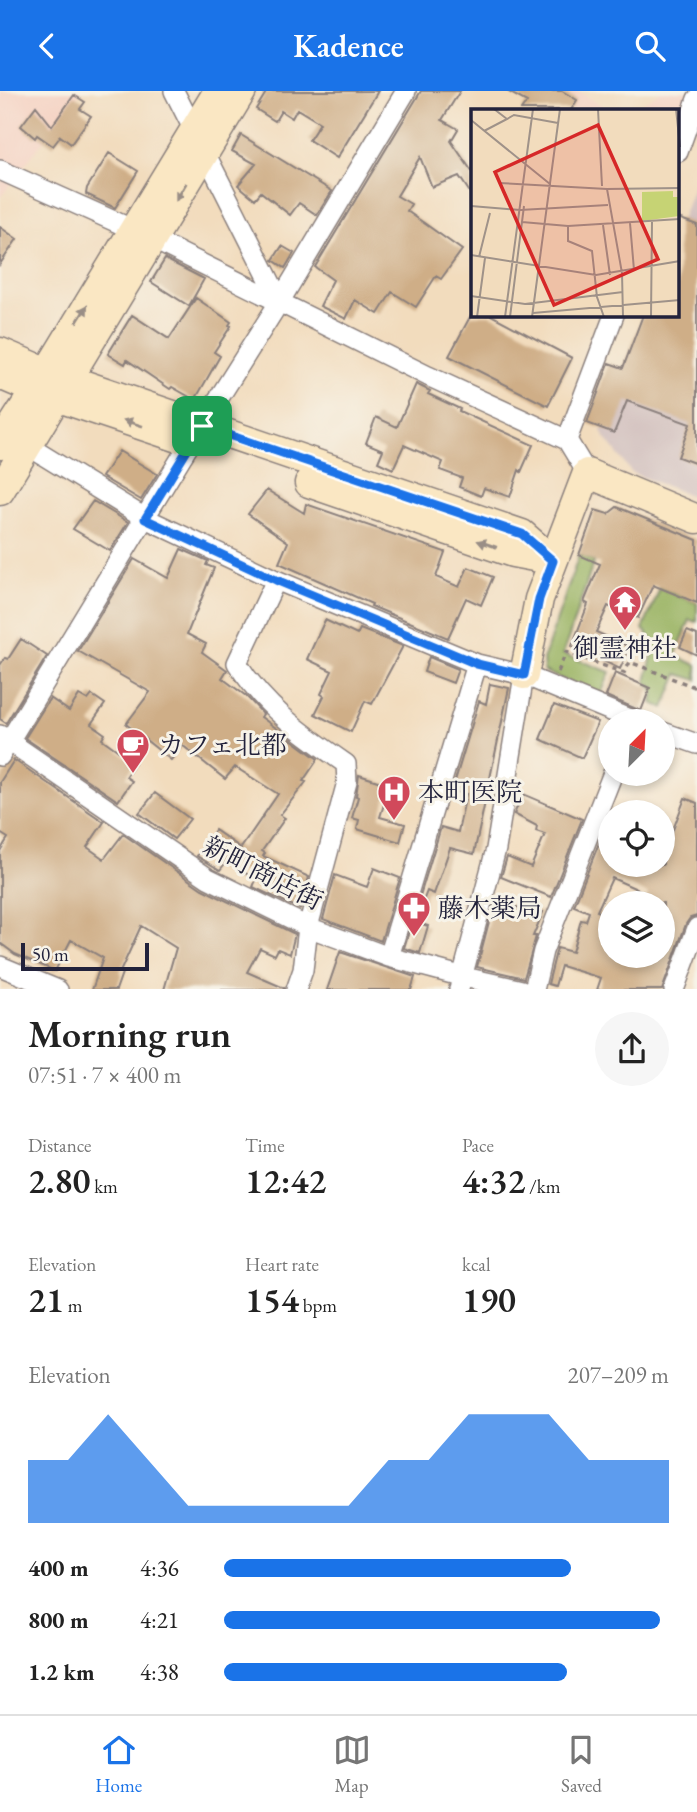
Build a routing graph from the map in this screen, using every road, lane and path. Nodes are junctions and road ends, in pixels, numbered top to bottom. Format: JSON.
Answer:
{"nodes":[{"id":1,"x":174,"y":91,"type":"edge"},
{"id":2,"x":218,"y":91,"type":"edge"},
{"id":3,"x":242,"y":91,"type":"edge"},
{"id":4,"x":406,"y":91,"type":"edge"},
{"id":5,"x":697,"y":99,"type":"edge"},
{"id":6,"x":200,"y":140,"type":"junction"},
{"id":7,"x":680,"y":146,"type":"edge"},
{"id":8,"x":0,"y":170,"type":"edge"},
{"id":9,"x":144,"y":235,"type":"junction"},
{"id":10,"x":280,"y":301,"type":"junction"},
{"id":11,"x":613,"y":317,"type":"edge"},
{"id":12,"x":0,"y":352,"type":"edge"},
{"id":13,"x":0,"y":375,"type":"edge"},
{"id":14,"x":52,"y":385,"type":"junction"},
{"id":15,"x":197,"y":434,"type":"junction"},
{"id":16,"x":567,"y":440,"type":"junction"},
{"id":17,"x":0,"y":445,"type":"edge"},
{"id":18,"x":28,"y":446,"type":"junction"},
{"id":19,"x":587,"y":473,"type":"junction"},
{"id":20,"x":0,"y":491,"type":"edge"},
{"id":21,"x":145,"y":519,"type":"junction"},
{"id":22,"x":697,"y":519,"type":"edge"},
{"id":23,"x":553,"y":561,"type":"junction"},
{"id":24,"x":276,"y":580,"type":"junction"},
{"id":25,"x":566,"y":652,"type":"dead end"},
{"id":26,"x":477,"y":664,"type":"junction"},
{"id":27,"x":524,"y":675,"type":"junction"},
{"id":28,"x":697,"y":688,"type":"edge"},
{"id":29,"x":605,"y":709,"type":"edge"},
{"id":30,"x":676,"y":736,"type":"edge"},
{"id":31,"x":3,"y":744,"type":"edge"},
{"id":32,"x":697,"y":744,"type":"edge"},
{"id":33,"x":608,"y":786,"type":"edge"},
{"id":34,"x":308,"y":927,"type":"junction"},
{"id":35,"x":697,"y":928,"type":"edge"},
{"id":36,"x":389,"y":957,"type":"junction"},
{"id":37,"x":0,"y":966,"type":"edge"},
{"id":38,"x":461,"y":983,"type":"edge"},
{"id":39,"x":58,"y":989,"type":"edge"},
{"id":40,"x":296,"y":989,"type":"edge"},
{"id":41,"x":522,"y":989,"type":"edge"},
{"id":42,"x":534,"y":989,"type":"edge"},
{"id":43,"x":674,"y":989,"type":"edge"}],
"edges":[{"from":1,"to":6,"type":"street"},
{"from":2,"to":6,"type":"street"},
{"from":3,"to":6,"type":"street"},
{"from":4,"to":10,"type":"street"},
{"from":5,"to":7,"type":"street"},
{"from":6,"to":9,"type":"street"},
{"from":6,"to":10,"type":"street"},
{"from":8,"to":9,"type":"street"},
{"from":9,"to":10,"type":"street"},
{"from":9,"to":14,"type":"street"},
{"from":10,"to":15,"type":"street"},
{"from":10,"to":16,"type":"street"},
{"from":11,"to":16,"type":"street"},
{"from":12,"to":14,"type":"street"},
{"from":13,"to":14,"type":"street"},
{"from":14,"to":15,"type":"street"},
{"from":14,"to":17,"type":"street"},
{"from":14,"to":18,"type":"street"},
{"from":15,"to":21,"type":"street"},
{"from":15,"to":23,"type":"street"},
{"from":16,"to":19,"type":"street"},
{"from":18,"to":20,"type":"street"},
{"from":18,"to":21,"type":"street"},
{"from":19,"to":22,"type":"street"},
{"from":19,"to":23,"type":"street"},
{"from":21,"to":24,"type":"street"},
{"from":21,"to":31,"type":"street"},
{"from":23,"to":27,"type":"street"},
{"from":24,"to":26,"type":"street"},
{"from":24,"to":34,"type":"street"},
{"from":25,"to":28,"type":"path"},
{"from":26,"to":27,"type":"street"},
{"from":26,"to":36,"type":"street"},
{"from":27,"to":29,"type":"street"},
{"from":27,"to":38,"type":"street"},
{"from":30,"to":32,"type":"street"},
{"from":31,"to":34,"type":"street","name":"新町商店街"},
{"from":33,"to":42,"type":"street"},
{"from":34,"to":36,"type":"street","name":"新町商店街"},
{"from":34,"to":40,"type":"street"},
{"from":35,"to":43,"type":"street"},
{"from":36,"to":38,"type":"street","name":"新町商店街"},
{"from":37,"to":39,"type":"street"},
{"from":38,"to":41,"type":"street","name":"新町商店街"}]}
